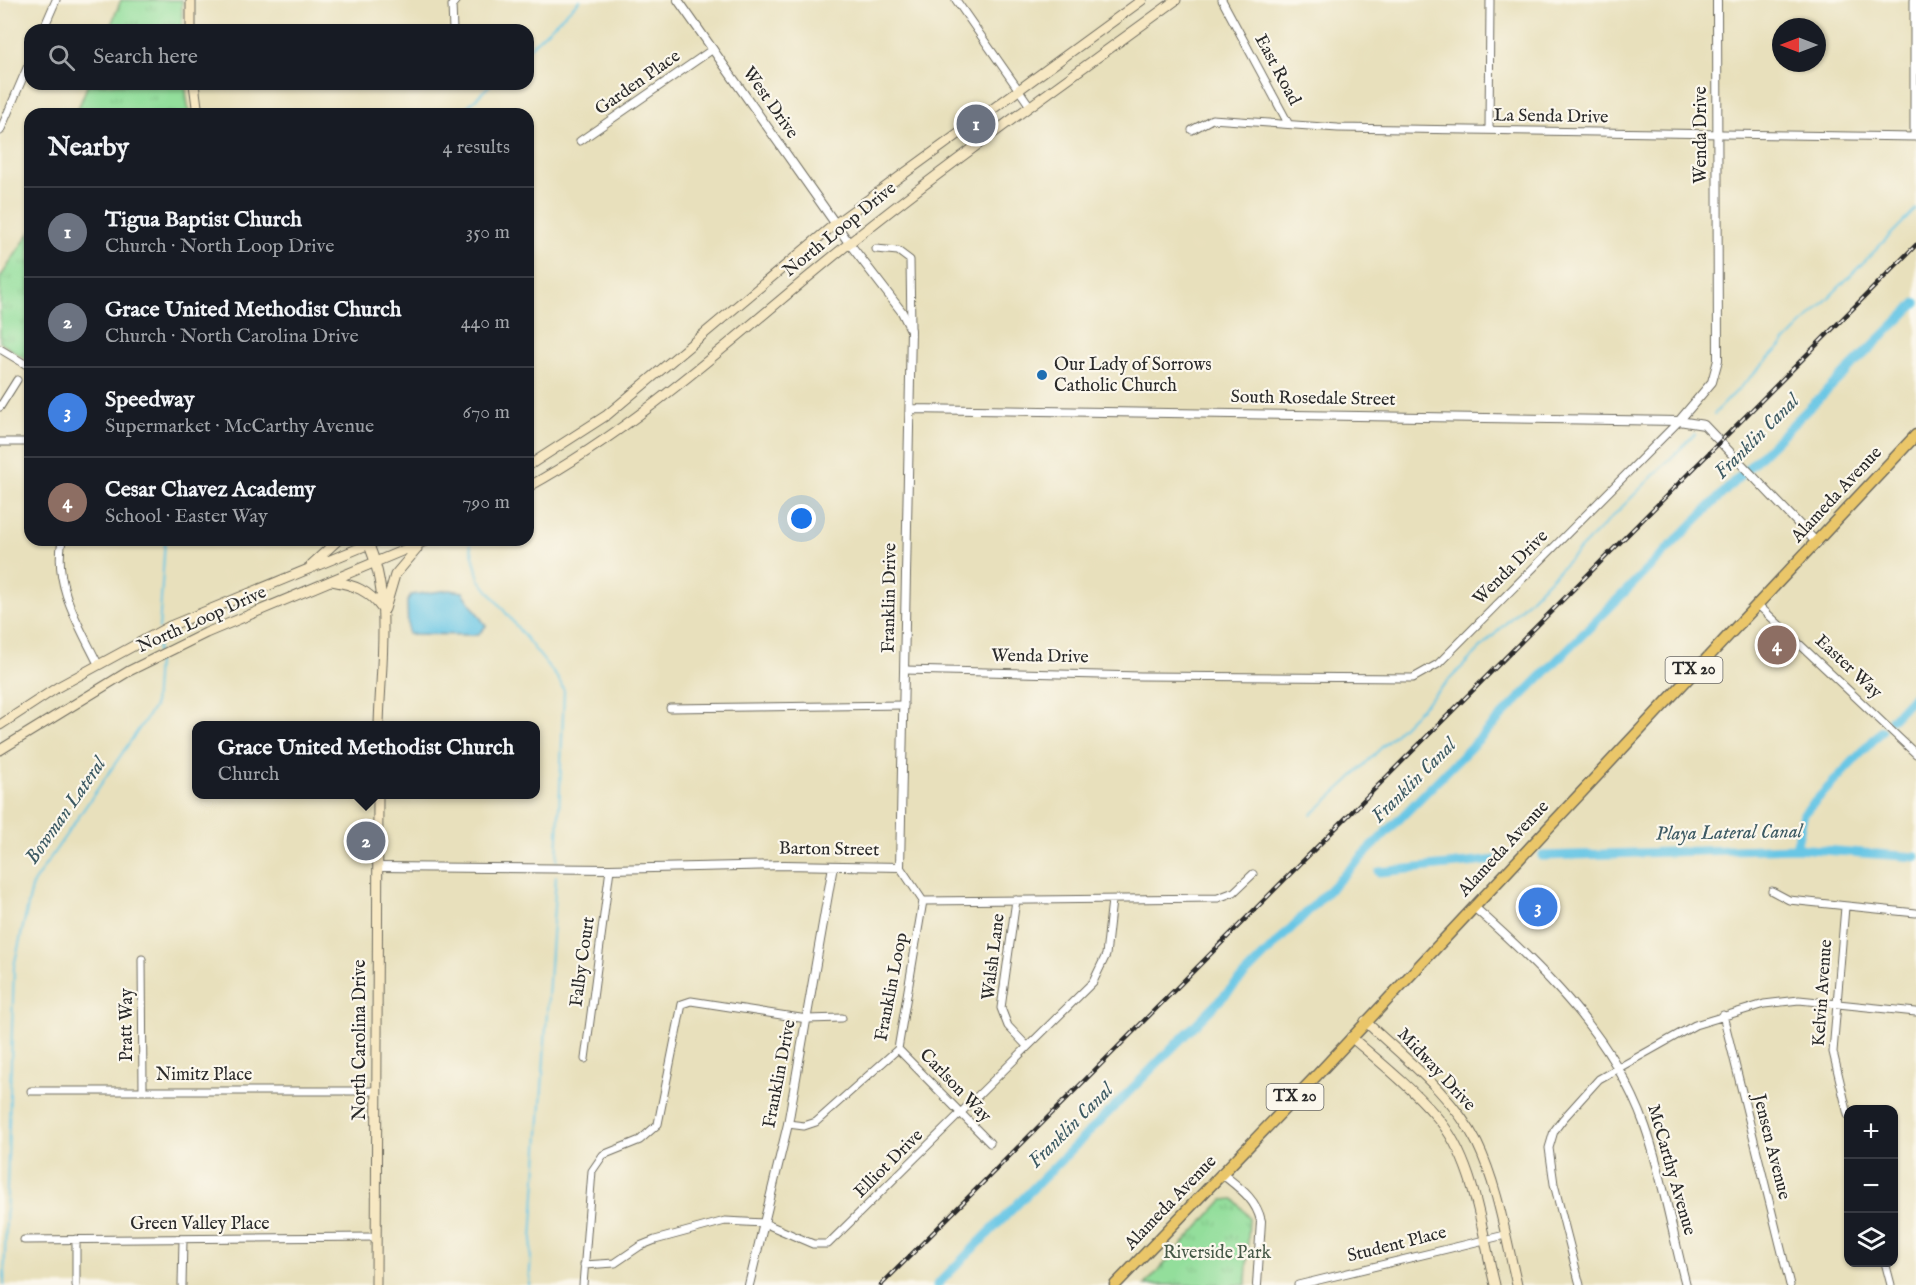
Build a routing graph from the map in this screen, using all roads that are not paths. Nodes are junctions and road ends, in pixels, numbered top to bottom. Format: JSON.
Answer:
{"nodes":[{"id":1,"x":56,"y":0,"type":"edge"},
{"id":2,"x":191,"y":0,"type":"edge"},
{"id":3,"x":456,"y":0,"type":"edge"},
{"id":4,"x":678,"y":0,"type":"edge"},
{"id":5,"x":956,"y":0,"type":"edge"},
{"id":6,"x":1142,"y":0,"type":"edge"},
{"id":7,"x":1176,"y":0,"type":"edge"},
{"id":8,"x":1222,"y":0,"type":"edge"},
{"id":9,"x":1490,"y":0,"type":"edge"},
{"id":10,"x":1717,"y":0,"type":"edge"},
{"id":11,"x":1914,"y":0,"type":"edge"},
{"id":12,"x":46,"y":24,"type":"edge"},
{"id":13,"x":191,"y":24,"type":"edge"},
{"id":14,"x":453,"y":24,"type":"edge"},
{"id":15,"x":712,"y":49,"type":"junction"},
{"id":16,"x":24,"y":75,"type":"edge"},
{"id":17,"x":1019,"y":89,"type":"junction"},
{"id":18,"x":195,"y":90,"type":"edge"},
{"id":19,"x":1030,"y":106,"type":"junction"},
{"id":20,"x":197,"y":108,"type":"edge"},
{"id":21,"x":1288,"y":123,"type":"junction"},
{"id":22,"x":1192,"y":130,"type":"dead end"},
{"id":23,"x":1489,"y":130,"type":"junction"},
{"id":24,"x":0,"y":131,"type":"edge"},
{"id":25,"x":1718,"y":134,"type":"junction"},
{"id":26,"x":1915,"y":137,"type":"edge"},
{"id":27,"x":580,"y":141,"type":"dead end"},
{"id":28,"x":835,"y":224,"type":"junction"},
{"id":29,"x":849,"y":243,"type":"junction"},
{"id":30,"x":876,"y":249,"type":"dead end"},
{"id":31,"x":911,"y":330,"type":"junction"},
{"id":32,"x":0,"y":350,"type":"edge"},
{"id":33,"x":24,"y":364,"type":"edge"},
{"id":34,"x":18,"y":380,"type":"dead end"},
{"id":35,"x":0,"y":406,"type":"edge"},
{"id":36,"x":911,"y":409,"type":"junction"},
{"id":37,"x":1679,"y":422,"type":"junction"},
{"id":38,"x":1916,"y":435,"type":"edge"},
{"id":39,"x":0,"y":442,"type":"edge"},
{"id":40,"x":24,"y":442,"type":"edge"},
{"id":41,"x":552,"y":452,"type":"junction"},
{"id":42,"x":534,"y":462,"type":"edge"},
{"id":43,"x":561,"y":469,"type":"junction"},
{"id":44,"x":534,"y":485,"type":"edge"},
{"id":45,"x":1817,"y":543,"type":"junction"},
{"id":46,"x":62,"y":546,"type":"edge"},
{"id":47,"x":332,"y":546,"type":"edge"},
{"id":48,"x":359,"y":546,"type":"edge"},
{"id":49,"x":369,"y":546,"type":"edge"},
{"id":50,"x":416,"y":546,"type":"edge"},
{"id":51,"x":421,"y":546,"type":"edge"},
{"id":52,"x":376,"y":564,"type":"junction"},
{"id":53,"x":307,"y":569,"type":"junction"},
{"id":54,"x":332,"y":582,"type":"junction"},
{"id":55,"x":1757,"y":604,"type":"junction"},
{"id":56,"x":382,"y":609,"type":"junction"},
{"id":57,"x":382,"y":620,"type":"junction"},
{"id":58,"x":98,"y":664,"type":"junction"},
{"id":59,"x":905,"y":670,"type":"junction"},
{"id":60,"x":904,"y":705,"type":"junction"},
{"id":61,"x":670,"y":708,"type":"dead end"},
{"id":62,"x":379,"y":721,"type":"edge"},
{"id":63,"x":0,"y":724,"type":"edge"},
{"id":64,"x":0,"y":750,"type":"edge"},
{"id":65,"x":1916,"y":754,"type":"edge"},
{"id":66,"x":378,"y":799,"type":"edge"},
{"id":67,"x":833,"y":866,"type":"junction"},
{"id":68,"x":379,"y":867,"type":"junction"},
{"id":69,"x":900,"y":867,"type":"junction"},
{"id":70,"x":610,"y":868,"type":"junction"},
{"id":71,"x":1253,"y":874,"type":"dead end"},
{"id":72,"x":1772,"y":891,"type":"dead end"},
{"id":73,"x":1016,"y":900,"type":"junction"},
{"id":74,"x":1112,"y":900,"type":"junction"},
{"id":75,"x":923,"y":901,"type":"junction"},
{"id":76,"x":1474,"y":907,"type":"junction"},
{"id":77,"x":1845,"y":907,"type":"junction"},
{"id":78,"x":1916,"y":913,"type":"edge"},
{"id":79,"x":142,"y":959,"type":"dead end"},
{"id":80,"x":1837,"y":1004,"type":"junction"},
{"id":81,"x":1916,"y":1012,"type":"edge"},
{"id":82,"x":1723,"y":1015,"type":"junction"},
{"id":83,"x":842,"y":1018,"type":"dead end"},
{"id":84,"x":807,"y":1019,"type":"junction"},
{"id":85,"x":1365,"y":1021,"type":"junction"},
{"id":86,"x":1352,"y":1037,"type":"junction"},
{"id":87,"x":1026,"y":1045,"type":"junction"},
{"id":88,"x":898,"y":1049,"type":"junction"},
{"id":89,"x":585,"y":1059,"type":"dead end"},
{"id":90,"x":1616,"y":1067,"type":"junction"},
{"id":91,"x":142,"y":1090,"type":"junction"},
{"id":92,"x":31,"y":1091,"type":"dead end"},
{"id":93,"x":377,"y":1091,"type":"junction"},
{"id":94,"x":1846,"y":1105,"type":"edge"},
{"id":95,"x":960,"y":1113,"type":"junction"},
{"id":96,"x":788,"y":1124,"type":"junction"},
{"id":97,"x":990,"y":1143,"type":"dead end"},
{"id":98,"x":1221,"y":1173,"type":"junction"},
{"id":99,"x":764,"y":1223,"type":"junction"},
{"id":100,"x":1505,"y":1235,"type":"junction"},
{"id":101,"x":375,"y":1237,"type":"junction"},
{"id":102,"x":76,"y":1239,"type":"junction"},
{"id":103,"x":24,"y":1240,"type":"dead end"},
{"id":104,"x":183,"y":1240,"type":"junction"},
{"id":105,"x":1484,"y":1240,"type":"junction"},
{"id":106,"x":584,"y":1265,"type":"junction"},
{"id":107,"x":1886,"y":1267,"type":"edge"},
{"id":108,"x":76,"y":1285,"type":"edge"},
{"id":109,"x":182,"y":1285,"type":"edge"},
{"id":110,"x":376,"y":1285,"type":"edge"},
{"id":111,"x":583,"y":1285,"type":"edge"},
{"id":112,"x":749,"y":1285,"type":"edge"},
{"id":113,"x":1115,"y":1285,"type":"edge"},
{"id":114,"x":1257,"y":1285,"type":"edge"},
{"id":115,"x":1298,"y":1285,"type":"edge"},
{"id":116,"x":1495,"y":1285,"type":"edge"},
{"id":117,"x":1517,"y":1285,"type":"edge"},
{"id":118,"x":1580,"y":1285,"type":"edge"},
{"id":119,"x":1686,"y":1285,"type":"edge"},
{"id":120,"x":1790,"y":1285,"type":"edge"},
{"id":121,"x":1891,"y":1285,"type":"edge"}],
"edges":[{"from":1,"to":12,"type":"street"},
{"from":2,"to":13,"type":"main road"},
{"from":3,"to":14,"type":"street"},
{"from":4,"to":15,"type":"street","name":"West Drive"},
{"from":5,"to":17,"type":"street"},
{"from":6,"to":17,"type":"main road","name":"North Loop Drive"},
{"from":7,"to":19,"type":"main road","name":"North Loop Drive"},
{"from":8,"to":21,"type":"street","name":"East Road"},
{"from":9,"to":23,"type":"street"},
{"from":10,"to":25,"type":"street","name":"Wenda Drive"},
{"from":11,"to":26,"type":"street"},
{"from":15,"to":27,"type":"street","name":"Garden Place"},
{"from":15,"to":28,"type":"street","name":"West Drive"},
{"from":16,"to":24,"type":"street"},
{"from":17,"to":19,"type":"street"},
{"from":17,"to":28,"type":"main road","name":"North Loop Drive"},
{"from":18,"to":20,"type":"main road"},
{"from":19,"to":29,"type":"main road","name":"North Loop Drive"},
{"from":21,"to":22,"type":"street","name":"La Senda Drive"},
{"from":21,"to":23,"type":"street","name":"La Senda Drive"},
{"from":23,"to":25,"type":"street","name":"La Senda Drive"},
{"from":25,"to":26,"type":"street","name":"La Senda Drive"},
{"from":25,"to":37,"type":"street","name":"Wenda Drive"},
{"from":28,"to":29,"type":"street","name":"Franklin Drive"},
{"from":28,"to":41,"type":"main road","name":"North Loop Drive"},
{"from":29,"to":31,"type":"street","name":"Franklin Drive"},
{"from":29,"to":43,"type":"main road","name":"North Loop Drive"},
{"from":30,"to":31,"type":"street","name":"Franklin Drive"},
{"from":31,"to":36,"type":"street","name":"Franklin Drive"},
{"from":32,"to":33,"type":"street"},
{"from":34,"to":35,"type":"street"},
{"from":36,"to":37,"type":"street","name":"South Rosedale Street"},
{"from":36,"to":59,"type":"street","name":"Franklin Drive"},
{"from":37,"to":45,"type":"street","name":"South Rosedale Street"},
{"from":37,"to":59,"type":"street","name":"Wenda Drive"},
{"from":38,"to":45,"type":"main road","name":"Alameda Avenue","number":"TX 20"},
{"from":39,"to":40,"type":"street"},
{"from":41,"to":42,"type":"main road","name":"North Loop Drive"},
{"from":41,"to":43,"type":"main road"},
{"from":43,"to":44,"type":"main road","name":"North Loop Drive"},
{"from":45,"to":55,"type":"main road","name":"Alameda Avenue","number":"TX 20"},
{"from":46,"to":58,"type":"street"},
{"from":47,"to":53,"type":"main road"},
{"from":48,"to":53,"type":"main road","name":"North Loop Drive"},
{"from":49,"to":52,"type":"main road"},
{"from":50,"to":52,"type":"main road","name":"North Loop Drive"},
{"from":51,"to":57,"type":"main road"},
{"from":52,"to":54,"type":"main road","name":"North Loop Drive"},
{"from":52,"to":56,"type":"main road"},
{"from":53,"to":58,"type":"main road","name":"North Loop Drive"},
{"from":54,"to":56,"type":"main road"},
{"from":54,"to":64,"type":"main road","name":"North Loop Drive"},
{"from":55,"to":65,"type":"street","name":"Easter Way"},
{"from":55,"to":76,"type":"main road","name":"Alameda Avenue","number":"TX 20"},
{"from":56,"to":57,"type":"main road"},
{"from":57,"to":62,"type":"main road"},
{"from":58,"to":63,"type":"main road","name":"North Loop Drive"},
{"from":59,"to":60,"type":"street","name":"Franklin Drive"},
{"from":60,"to":61,"type":"street"},
{"from":60,"to":69,"type":"street","name":"Franklin Drive"},
{"from":66,"to":68,"type":"main road","name":"North Carolina Drive"},
{"from":67,"to":69,"type":"street","name":"Barton Street"},
{"from":67,"to":70,"type":"street","name":"Barton Street"},
{"from":67,"to":84,"type":"street","name":"Franklin Drive"},
{"from":68,"to":70,"type":"street","name":"Barton Street"},
{"from":68,"to":93,"type":"main road","name":"North Carolina Drive"},
{"from":69,"to":75,"type":"street","name":"Barton Street"},
{"from":70,"to":89,"type":"street","name":"Falby Court"},
{"from":71,"to":74,"type":"street"},
{"from":72,"to":77,"type":"street"},
{"from":73,"to":74,"type":"street"},
{"from":73,"to":75,"type":"street"},
{"from":73,"to":87,"type":"street","name":"Walsh Lane"},
{"from":74,"to":87,"type":"street","name":"Elliot Drive"},
{"from":75,"to":88,"type":"street","name":"Franklin Loop"},
{"from":76,"to":85,"type":"main road","name":"Alameda Avenue","number":"TX 20"},
{"from":76,"to":90,"type":"street","name":"McCarthy Avenue"},
{"from":77,"to":78,"type":"street"},
{"from":77,"to":80,"type":"street","name":"Kelvin Avenue"},
{"from":79,"to":91,"type":"street","name":"Pratt Way"},
{"from":80,"to":81,"type":"street"},
{"from":80,"to":82,"type":"street"},
{"from":80,"to":94,"type":"street","name":"Kelvin Avenue"},
{"from":82,"to":90,"type":"street"},
{"from":82,"to":120,"type":"street","name":"Jensen Avenue"},
{"from":83,"to":84,"type":"street"},
{"from":84,"to":96,"type":"street","name":"Franklin Drive"},
{"from":84,"to":106,"type":"street"},
{"from":85,"to":86,"type":"main road","name":"Alameda Avenue","number":"TX 20"},
{"from":85,"to":100,"type":"main road","name":"Midway Drive"},
{"from":86,"to":98,"type":"main road","name":"Alameda Avenue","number":"TX 20"},
{"from":86,"to":105,"type":"main road","name":"Midway Drive"},
{"from":87,"to":95,"type":"street","name":"Elliot Drive"},
{"from":88,"to":95,"type":"street","name":"Carlson Way"},
{"from":88,"to":96,"type":"street","name":"Franklin Loop"},
{"from":90,"to":118,"type":"street"},
{"from":90,"to":119,"type":"street","name":"McCarthy Avenue"},
{"from":91,"to":92,"type":"street","name":"Nimitz Place"},
{"from":91,"to":93,"type":"street","name":"Nimitz Place"},
{"from":93,"to":101,"type":"main road","name":"North Carolina Drive"},
{"from":95,"to":97,"type":"street","name":"Carlson Way"},
{"from":95,"to":99,"type":"street","name":"Elliot Drive"},
{"from":96,"to":99,"type":"street","name":"Franklin Drive"},
{"from":98,"to":113,"type":"main road","name":"Alameda Avenue","number":"TX 20"},
{"from":98,"to":114,"type":"street"},
{"from":99,"to":106,"type":"street","name":"Elliot Drive"},
{"from":99,"to":112,"type":"street","name":"Franklin Drive"},
{"from":100,"to":105,"type":"street","name":"Student Place"},
{"from":100,"to":117,"type":"main road","name":"Midway Drive"},
{"from":101,"to":104,"type":"street","name":"Green Valley Place"},
{"from":101,"to":110,"type":"main road","name":"North Carolina Drive"},
{"from":102,"to":103,"type":"street","name":"Green Valley Place"},
{"from":102,"to":104,"type":"street","name":"Green Valley Place"},
{"from":102,"to":108,"type":"street"},
{"from":104,"to":109,"type":"street"},
{"from":105,"to":115,"type":"street","name":"Student Place"},
{"from":105,"to":116,"type":"main road","name":"Midway Drive"},
{"from":106,"to":111,"type":"street"},
{"from":107,"to":121,"type":"street"}]}
